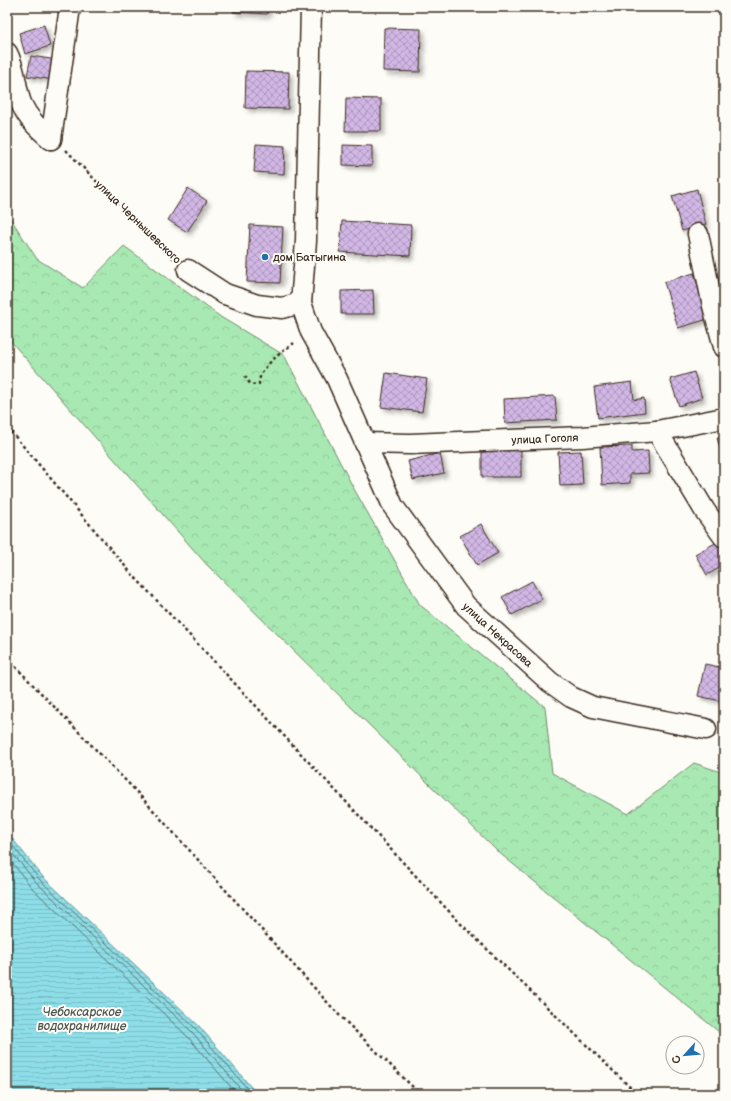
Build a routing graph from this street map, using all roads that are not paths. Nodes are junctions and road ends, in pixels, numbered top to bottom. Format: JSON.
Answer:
{"nodes":[{"id":1,"x":70,"y":7,"type":"edge"},
{"id":2,"x":311,"y":7,"type":"edge"},
{"id":3,"x":7,"y":53,"type":"edge"},
{"id":4,"x":698,"y":234,"type":"dead end"},
{"id":5,"x":188,"y":270,"type":"road end"},
{"id":6,"x":302,"y":303,"type":"junction"},
{"id":7,"x":724,"y":347,"type":"edge"},
{"id":8,"x":724,"y":418,"type":"edge"},
{"id":9,"x":657,"y":431,"type":"junction"},
{"id":10,"x":365,"y":443,"type":"junction"},
{"id":11,"x":724,"y":537,"type":"edge"},
{"id":12,"x":706,"y":729,"type":"dead end"}],
"edges":[{"from":1,"to":3,"type":"street"},
{"from":2,"to":6,"type":"street"},
{"from":4,"to":7,"type":"street"},
{"from":5,"to":6,"type":"street","name":"улица Чернышевского"},
{"from":6,"to":10,"type":"street"},
{"from":8,"to":9,"type":"street","name":"улица Гоголя"},
{"from":9,"to":10,"type":"street","name":"улица Гоголя"},
{"from":9,"to":11,"type":"street"},
{"from":10,"to":12,"type":"street","name":"улица Некрасова"}]}
